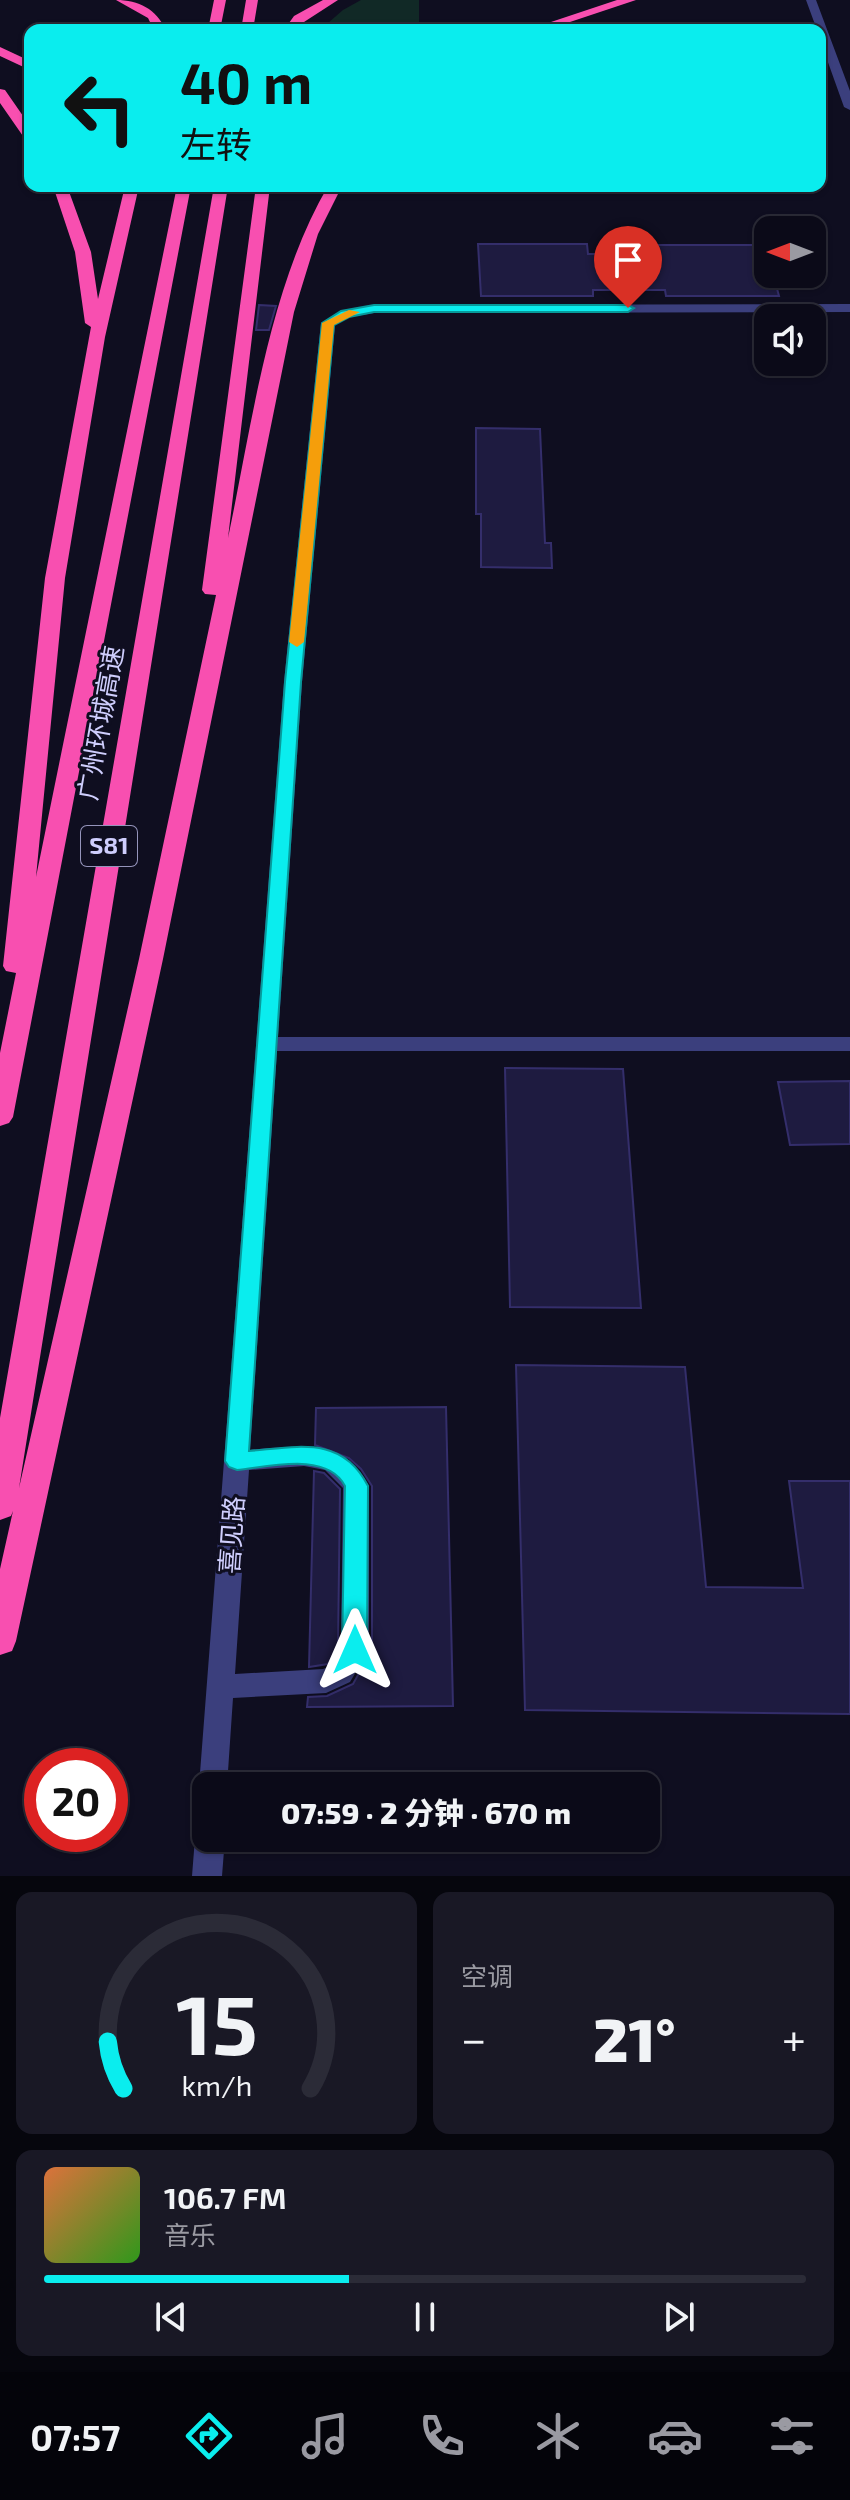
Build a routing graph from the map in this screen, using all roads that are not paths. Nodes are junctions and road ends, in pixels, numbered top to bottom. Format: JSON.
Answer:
{"nodes":[{"id":1,"x":122,"y":0,"type":"edge"},
{"id":2,"x":220,"y":0,"type":"edge"},
{"id":3,"x":252,"y":0,"type":"edge"},
{"id":4,"x":332,"y":0,"type":"edge"},
{"id":5,"x":631,"y":0,"type":"edge"},
{"id":6,"x":811,"y":0,"type":"edge"},
{"id":7,"x":157,"y":24,"type":"edge"},
{"id":8,"x":215,"y":24,"type":"edge"},
{"id":9,"x":248,"y":24,"type":"edge"},
{"id":10,"x":295,"y":24,"type":"edge"},
{"id":11,"x":553,"y":24,"type":"edge"},
{"id":12,"x":566,"y":24,"type":"edge"},
{"id":13,"x":820,"y":24,"type":"edge"},
{"id":14,"x":826,"y":41,"type":"edge"},
{"id":15,"x":0,"y":51,"type":"edge"},
{"id":16,"x":24,"y":63,"type":"edge"},
{"id":17,"x":0,"y":93,"type":"edge"},
{"id":18,"x":850,"y":107,"type":"edge"},
{"id":19,"x":24,"y":127,"type":"edge"},
{"id":20,"x":62,"y":192,"type":"edge"},
{"id":21,"x":131,"y":192,"type":"edge"},
{"id":22,"x":183,"y":192,"type":"edge"},
{"id":23,"x":220,"y":192,"type":"edge"},
{"id":24,"x":262,"y":192,"type":"edge"},
{"id":25,"x":332,"y":192,"type":"edge"},
{"id":26,"x":850,"y":308,"type":"edge"},
{"id":27,"x":89,"y":381,"type":"junction"},
{"id":28,"x":186,"y":782,"type":"junction"},
{"id":29,"x":267,"y":1044,"type":"junction"},
{"id":30,"x":850,"y":1044,"type":"edge"},
{"id":31,"x":0,"y":1074,"type":"edge"},
{"id":32,"x":0,"y":1117,"type":"edge"},
{"id":33,"x":237,"y":1461,"type":"junction"},
{"id":34,"x":0,"y":1507,"type":"edge"},
{"id":35,"x":0,"y":1641,"type":"edge"},
{"id":36,"x":221,"y":1687,"type":"junction"},
{"id":37,"x":214,"y":1772,"type":"edge"},
{"id":38,"x":209,"y":1852,"type":"edge"},
{"id":39,"x":207,"y":1876,"type":"edge"}],
"edges":[{"from":1,"to":7,"type":"highway"},
{"from":2,"to":8,"type":"highway"},
{"from":3,"to":9,"type":"highway"},
{"from":4,"to":10,"type":"highway"},
{"from":5,"to":11,"type":"highway"},
{"from":5,"to":12,"type":"highway"},
{"from":6,"to":13,"type":"street"},
{"from":14,"to":18,"type":"street"},
{"from":15,"to":16,"type":"highway"},
{"from":17,"to":19,"type":"highway"},
{"from":20,"to":27,"type":"highway"},
{"from":21,"to":27,"type":"highway"},
{"from":22,"to":32,"type":"highway","name":"广州环城高速","number":"S81"},
{"from":23,"to":34,"type":"highway","name":"广州环城高速","number":"S81"},
{"from":24,"to":28,"type":"highway"},
{"from":25,"to":28,"type":"highway"},
{"from":26,"to":29,"type":"street","name":"喜见路"},
{"from":27,"to":31,"type":"highway"},
{"from":28,"to":35,"type":"highway"},
{"from":29,"to":30,"type":"street"},
{"from":29,"to":33,"type":"street","name":"喜见路"},
{"from":33,"to":36,"type":"street","name":"喜见路"},
{"from":33,"to":36,"type":"street"},
{"from":36,"to":37,"type":"street","name":"喜见路"},
{"from":38,"to":39,"type":"street"}]}
